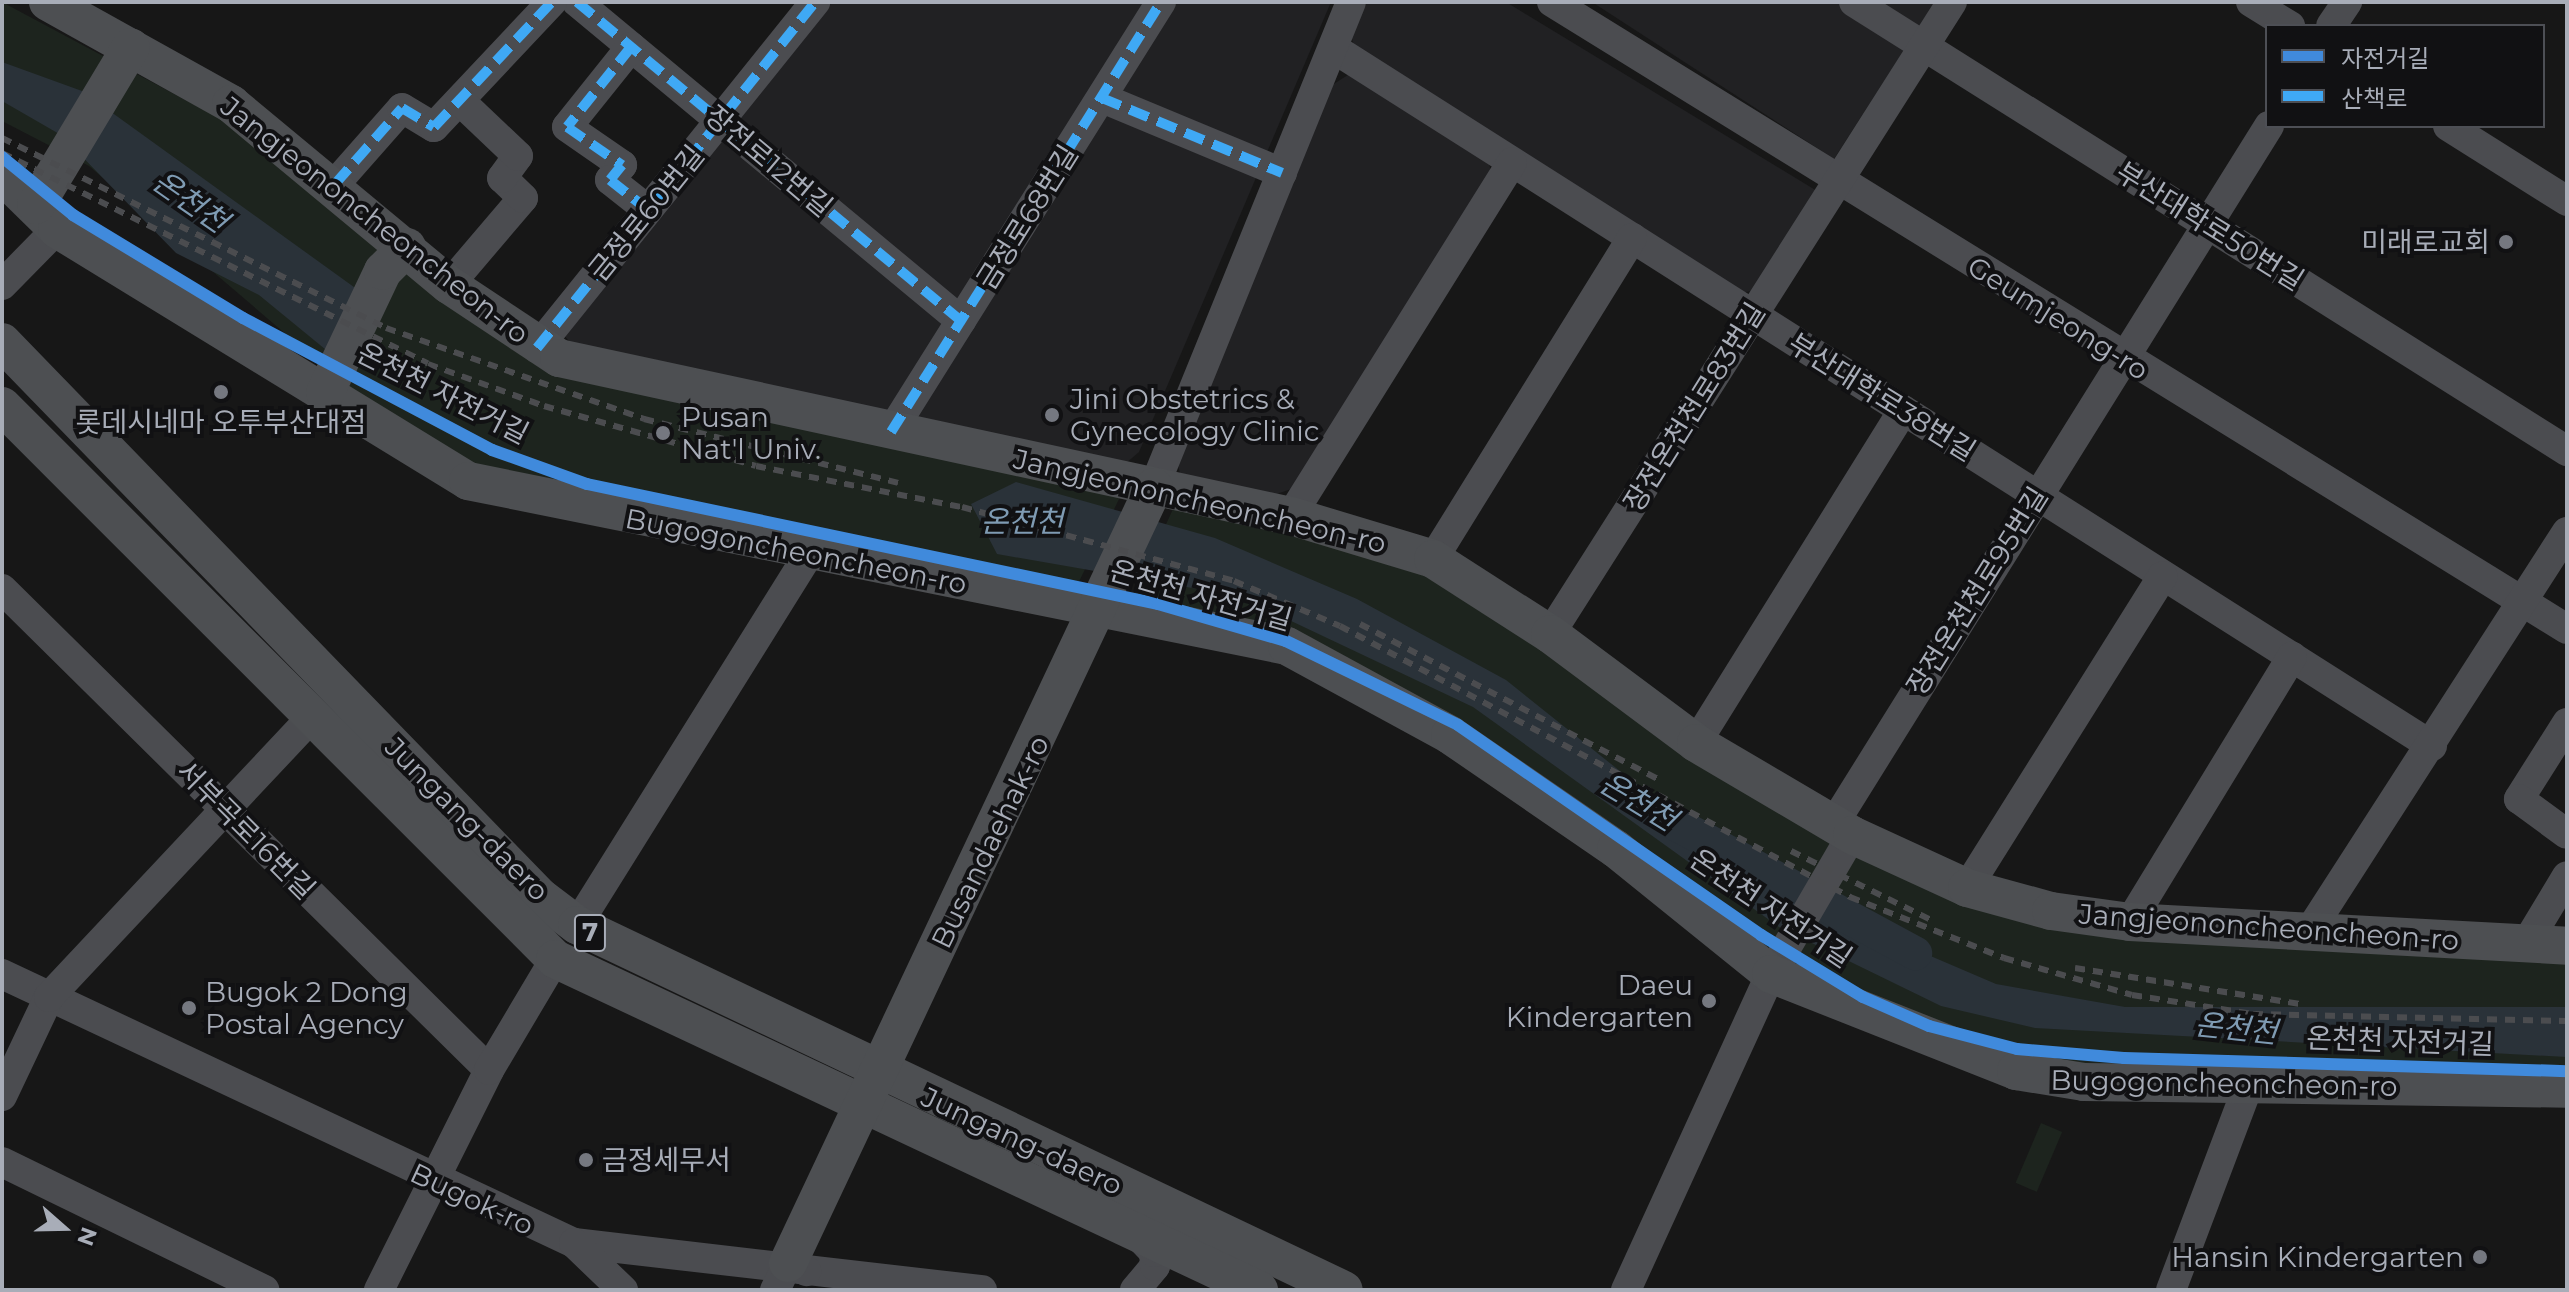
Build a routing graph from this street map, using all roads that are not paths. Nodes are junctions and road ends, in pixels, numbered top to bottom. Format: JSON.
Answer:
{"nodes":[{"id":1,"x":48,"y":2,"type":"edge"},
{"id":2,"x":552,"y":2,"type":"edge"},
{"id":3,"x":577,"y":2,"type":"edge"},
{"id":4,"x":815,"y":2,"type":"edge"},
{"id":5,"x":1161,"y":2,"type":"edge"},
{"id":6,"x":1351,"y":2,"type":"edge"},
{"id":7,"x":1552,"y":2,"type":"edge"},
{"id":8,"x":1854,"y":2,"type":"edge"},
{"id":9,"x":1952,"y":2,"type":"edge"},
{"id":10,"x":2251,"y":2,"type":"edge"},
{"id":11,"x":2347,"y":2,"type":"edge"},
{"id":12,"x":2287,"y":24,"type":"edge"},
{"id":13,"x":2332,"y":24,"type":"edge"},
{"id":14,"x":1923,"y":46,"type":"junction"},
{"id":15,"x":631,"y":47,"type":"junction"},
{"id":16,"x":1333,"y":48,"type":"junction"},
{"id":17,"x":126,"y":56,"type":"junction"},
{"id":18,"x":1102,"y":98,"type":"junction"},
{"id":19,"x":461,"y":102,"type":"junction"},
{"id":20,"x":721,"y":121,"type":"junction"},
{"id":21,"x":2268,"y":128,"type":"edge"},
{"id":22,"x":2451,"y":128,"type":"edge"},
{"id":23,"x":1512,"y":162,"type":"junction"},
{"id":24,"x":1282,"y":173,"type":"junction"},
{"id":25,"x":2,"y":175,"type":"edge"},
{"id":26,"x":1837,"y":180,"type":"junction"},
{"id":27,"x":335,"y":184,"type":"junction"},
{"id":28,"x":2567,"y":201,"type":"edge"},
{"id":29,"x":45,"y":209,"type":"junction"},
{"id":30,"x":648,"y":210,"type":"junction"},
{"id":31,"x":2208,"y":225,"type":"junction"},
{"id":32,"x":1632,"y":238,"type":"junction"},
{"id":33,"x":395,"y":259,"type":"junction"},
{"id":34,"x":2,"y":285,"type":"edge"},
{"id":35,"x":449,"y":285,"type":"junction"},
{"id":36,"x":1752,"y":314,"type":"junction"},
{"id":37,"x":961,"y":321,"type":"junction"},
{"id":38,"x":2,"y":342,"type":"edge"},
{"id":39,"x":537,"y":348,"type":"junction"},
{"id":40,"x":2123,"y":358,"type":"junction"},
{"id":41,"x":328,"y":386,"type":"junction"},
{"id":42,"x":2,"y":406,"type":"edge"},
{"id":43,"x":1903,"y":410,"type":"junction"},
{"id":44,"x":891,"y":432,"type":"junction"},
{"id":45,"x":2567,"y":451,"type":"edge"},
{"id":46,"x":1154,"y":487,"type":"junction"},
{"id":47,"x":2035,"y":494,"type":"junction"},
{"id":48,"x":1291,"y":516,"type":"junction"},
{"id":49,"x":2567,"y":532,"type":"edge"},
{"id":50,"x":810,"y":552,"type":"junction"},
{"id":51,"x":1433,"y":559,"type":"junction"},
{"id":52,"x":2163,"y":576,"type":"junction"},
{"id":53,"x":2,"y":589,"type":"edge"},
{"id":54,"x":2521,"y":607,"type":"junction"},
{"id":55,"x":1101,"y":610,"type":"junction"},
{"id":56,"x":2567,"y":629,"type":"edge"},
{"id":57,"x":1550,"y":634,"type":"junction"},
{"id":58,"x":2292,"y":657,"type":"junction"},
{"id":59,"x":310,"y":719,"type":"junction"},
{"id":60,"x":2567,"y":723,"type":"edge"},
{"id":61,"x":1696,"y":743,"type":"junction"},
{"id":62,"x":2432,"y":746,"type":"junction"},
{"id":63,"x":226,"y":810,"type":"junction"},
{"id":64,"x":2567,"y":834,"type":"edge"},
{"id":65,"x":1843,"y":836,"type":"junction"},
{"id":66,"x":2567,"y":876,"type":"edge"},
{"id":67,"x":1967,"y":888,"type":"junction"},
{"id":68,"x":2130,"y":922,"type":"junction"},
{"id":69,"x":577,"y":925,"type":"junction"},
{"id":70,"x":2309,"y":932,"type":"junction"},
{"id":71,"x":2526,"y":944,"type":"junction"},
{"id":72,"x":2567,"y":946,"type":"edge"},
{"id":73,"x":555,"y":959,"type":"junction"},
{"id":74,"x":2,"y":974,"type":"edge"},
{"id":75,"x":1771,"y":974,"type":"junction"},
{"id":76,"x":49,"y":997,"type":"junction"},
{"id":77,"x":489,"y":1070,"type":"junction"},
{"id":78,"x":2248,"y":1086,"type":"junction"},
{"id":79,"x":2567,"y":1089,"type":"edge"},
{"id":80,"x":871,"y":1090,"type":"junction"},
{"id":81,"x":2,"y":1096,"type":"edge"},
{"id":82,"x":2,"y":1162,"type":"edge"},
{"id":83,"x":434,"y":1181,"type":"junction"},
{"id":84,"x":1135,"y":1232,"type":"junction"},
{"id":85,"x":574,"y":1243,"type":"junction"},
{"id":86,"x":782,"y":1276,"type":"edge"},
{"id":87,"x":1330,"y":1283,"type":"edge"},
{"id":88,"x":1236,"y":1287,"type":"edge"},
{"id":89,"x":265,"y":1290,"type":"edge"},
{"id":90,"x":379,"y":1290,"type":"edge"},
{"id":91,"x":623,"y":1290,"type":"edge"},
{"id":92,"x":848,"y":1290,"type":"edge"},
{"id":93,"x":982,"y":1290,"type":"edge"},
{"id":94,"x":1135,"y":1290,"type":"edge"},
{"id":95,"x":1626,"y":1290,"type":"edge"},
{"id":96,"x":2171,"y":1290,"type":"edge"}],
"edges":[{"from":1,"to":17,"type":"main road","name":"Jangjeononcheoncheon-ro"},
{"from":2,"to":19,"type":"street"},
{"from":3,"to":15,"type":"street","name":"장전로12번길"},
{"from":4,"to":20,"type":"street","name":"금정로60번길"},
{"from":5,"to":18,"type":"street","name":"금정로68번길"},
{"from":6,"to":16,"type":"street"},
{"from":7,"to":26,"type":"street","name":"Geumjeong-ro"},
{"from":8,"to":14,"type":"street","name":"부산대학로50번길"},
{"from":9,"to":14,"type":"street","name":"장전온천천로83번길"},
{"from":10,"to":12,"type":"street"},
{"from":11,"to":13,"type":"street"},
{"from":14,"to":26,"type":"street","name":"장전온천천로83번길"},
{"from":14,"to":31,"type":"street","name":"부산대학로50번길"},
{"from":15,"to":20,"type":"street","name":"장전로12번길"},
{"from":15,"to":30,"type":"street"},
{"from":16,"to":23,"type":"street","name":"부산대학로38번길"},
{"from":16,"to":24,"type":"street"},
{"from":17,"to":27,"type":"main road","name":"Jangjeononcheoncheon-ro"},
{"from":17,"to":29,"type":"main road"},
{"from":18,"to":24,"type":"street"},
{"from":18,"to":37,"type":"street","name":"금정로68번길"},
{"from":19,"to":27,"type":"street"},
{"from":19,"to":35,"type":"street"},
{"from":20,"to":30,"type":"street","name":"금정로60번길"},
{"from":20,"to":37,"type":"street","name":"장전로12번길"},
{"from":21,"to":31,"type":"street","name":"장전온천천로95번길"},
{"from":22,"to":28,"type":"street"},
{"from":23,"to":32,"type":"street","name":"부산대학로38번길"},
{"from":23,"to":48,"type":"street"},
{"from":24,"to":46,"type":"street"},
{"from":25,"to":29,"type":"main road","name":"Bugogoncheoncheon-ro"},
{"from":26,"to":36,"type":"street","name":"장전온천천로83번길"},
{"from":26,"to":40,"type":"street","name":"Geumjeong-ro"},
{"from":27,"to":33,"type":"main road","name":"Jangjeononcheoncheon-ro"},
{"from":29,"to":34,"type":"street"},
{"from":29,"to":41,"type":"main road","name":"Bugogoncheoncheon-ro"},
{"from":30,"to":39,"type":"street","name":"금정로60번길"},
{"from":31,"to":40,"type":"street","name":"장전온천천로95번길"},
{"from":31,"to":45,"type":"street","name":"부산대학로50번길"},
{"from":32,"to":36,"type":"street","name":"부산대학로38번길"},
{"from":32,"to":51,"type":"street"},
{"from":33,"to":35,"type":"main road","name":"Jangjeononcheoncheon-ro"},
{"from":33,"to":41,"type":"main road"},
{"from":35,"to":39,"type":"main road","name":"Jangjeononcheoncheon-ro"},
{"from":36,"to":43,"type":"street","name":"부산대학로38번길"},
{"from":36,"to":57,"type":"street","name":"장전온천천로83번길"},
{"from":37,"to":44,"type":"street","name":"금정로68번길"},
{"from":38,"to":69,"type":"main road","name":"Jungang-daero","number":"7"},
{"from":39,"to":44,"type":"main road","name":"Jangjeononcheoncheon-ro"},
{"from":40,"to":47,"type":"street","name":"장전온천천로95번길"},
{"from":40,"to":54,"type":"street","name":"Geumjeong-ro"},
{"from":41,"to":50,"type":"main road","name":"Bugogoncheoncheon-ro"},
{"from":42,"to":59,"type":"main road","name":"Jungang-daero","number":"7"},
{"from":43,"to":47,"type":"street","name":"부산대학로38번길"},
{"from":43,"to":61,"type":"street"},
{"from":44,"to":46,"type":"main road","name":"Jangjeononcheoncheon-ro"},
{"from":46,"to":48,"type":"main road","name":"Jangjeononcheoncheon-ro"},
{"from":46,"to":55,"type":"main road","name":"Busandaehak-ro"},
{"from":47,"to":52,"type":"street","name":"부산대학로38번길"},
{"from":47,"to":65,"type":"street","name":"장전온천천로95번길"},
{"from":48,"to":51,"type":"main road","name":"Jangjeononcheoncheon-ro"},
{"from":49,"to":54,"type":"street"},
{"from":50,"to":55,"type":"main road","name":"Bugogoncheoncheon-ro"},
{"from":50,"to":69,"type":"street"},
{"from":51,"to":57,"type":"main road","name":"Jangjeononcheoncheon-ro"},
{"from":52,"to":58,"type":"street","name":"부산대학로38번길"},
{"from":52,"to":67,"type":"street"},
{"from":53,"to":63,"type":"street","name":"서부곡로16번길"},
{"from":54,"to":56,"type":"street","name":"Geumjeong-ro"},
{"from":54,"to":62,"type":"street"},
{"from":55,"to":75,"type":"main road","name":"Bugogoncheoncheon-ro"},
{"from":55,"to":80,"type":"main road","name":"Busandaehak-ro"},
{"from":57,"to":61,"type":"main road","name":"Jangjeononcheoncheon-ro"},
{"from":58,"to":62,"type":"street","name":"부산대학로38번길"},
{"from":58,"to":68,"type":"street"},
{"from":59,"to":63,"type":"street"},
{"from":59,"to":73,"type":"main road","name":"Jungang-daero","number":"7"},
{"from":60,"to":64,"type":"street"},
{"from":61,"to":65,"type":"main road","name":"Jangjeononcheoncheon-ro"},
{"from":62,"to":70,"type":"street"},
{"from":63,"to":76,"type":"street"},
{"from":63,"to":77,"type":"street","name":"서부곡로16번길"},
{"from":65,"to":67,"type":"main road","name":"Jangjeononcheoncheon-ro"},
{"from":65,"to":75,"type":"street","name":"장전온천천로95번길"},
{"from":66,"to":71,"type":"street"},
{"from":67,"to":68,"type":"main road","name":"Jangjeononcheoncheon-ro"},
{"from":68,"to":70,"type":"main road","name":"Jangjeononcheoncheon-ro"},
{"from":69,"to":80,"type":"main road","name":"Jungang-daero","number":"7"},
{"from":70,"to":71,"type":"main road","name":"Jangjeononcheoncheon-ro"},
{"from":71,"to":72,"type":"main road","name":"Jangjeononcheoncheon-ro"},
{"from":73,"to":77,"type":"street"},
{"from":73,"to":80,"type":"main road","name":"Jungang-daero","number":"7"},
{"from":74,"to":76,"type":"street","name":"Bugok-ro"},
{"from":75,"to":78,"type":"main road","name":"Bugogoncheoncheon-ro"},
{"from":75,"to":95,"type":"street","name":"장전온천천로95번길"},
{"from":76,"to":81,"type":"street"},
{"from":76,"to":83,"type":"street","name":"Bugok-ro"},
{"from":77,"to":83,"type":"street"},
{"from":78,"to":79,"type":"main road","name":"Bugogoncheoncheon-ro"},
{"from":78,"to":96,"type":"street"},
{"from":80,"to":84,"type":"main road","name":"Jungang-daero","number":"7"},
{"from":80,"to":86,"type":"main road","name":"Busandaehak-ro"},
{"from":80,"to":87,"type":"main road","name":"Jungang-daero","number":"7"},
{"from":82,"to":89,"type":"street"},
{"from":83,"to":85,"type":"street","name":"Bugok-ro"},
{"from":83,"to":90,"type":"street"},
{"from":84,"to":88,"type":"main road","name":"Jungang-daero","number":"7"},
{"from":84,"to":94,"type":"street"},
{"from":85,"to":86,"type":"street","name":"Bugok-ro"},
{"from":85,"to":91,"type":"street"},
{"from":86,"to":92,"type":"street"},
{"from":86,"to":93,"type":"street","name":"Bugok-ro"},
{"from":87,"to":88,"type":"street"}]}
